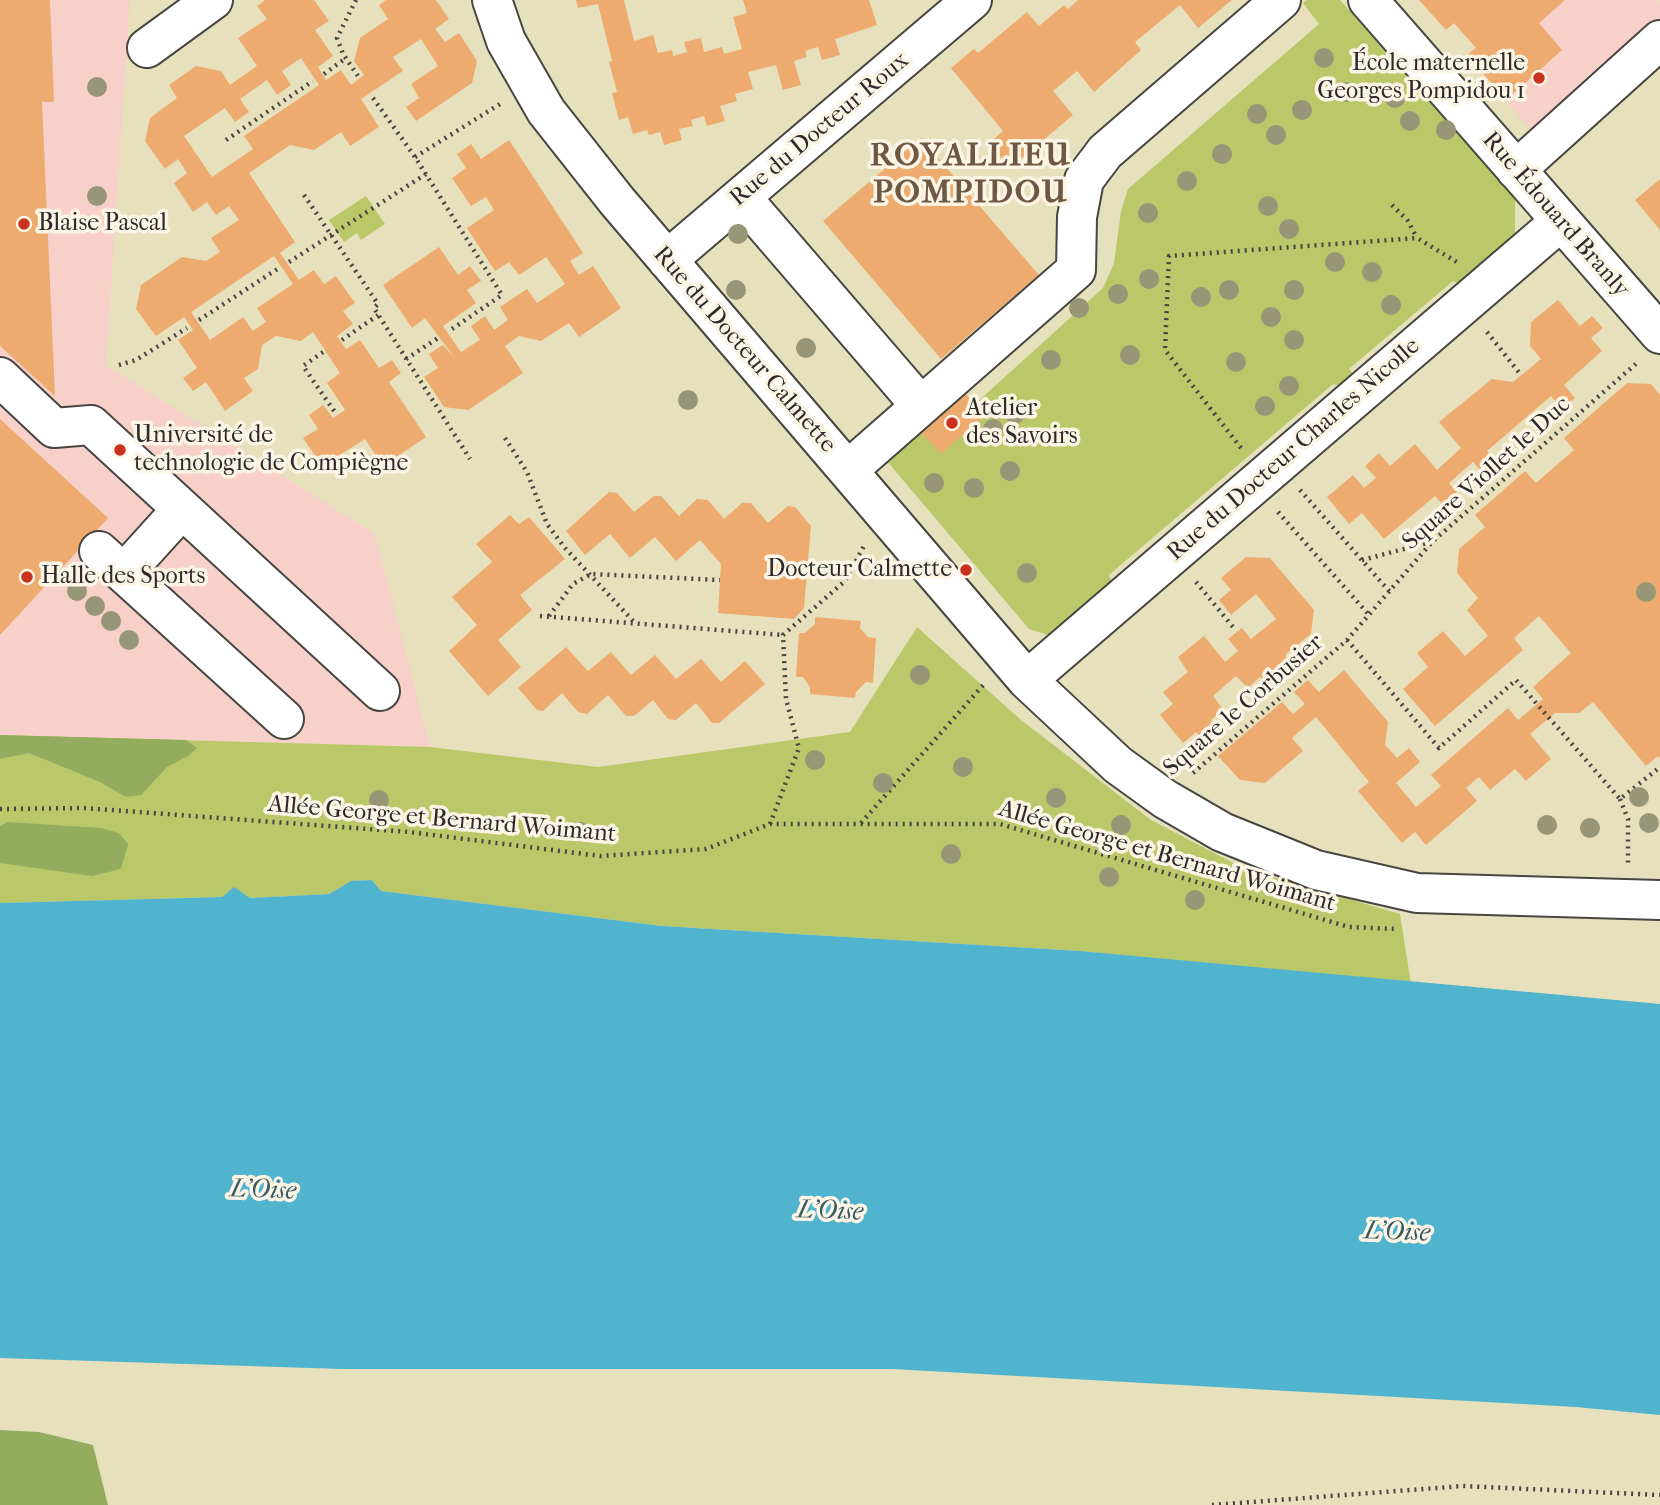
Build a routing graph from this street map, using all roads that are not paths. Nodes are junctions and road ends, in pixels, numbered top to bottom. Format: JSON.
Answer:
{"nodes":[{"id":1,"x":213,"y":0,"type":"edge"},
{"id":2,"x":492,"y":0,"type":"edge"},
{"id":3,"x":972,"y":0,"type":"edge"},
{"id":4,"x":1281,"y":0,"type":"edge"},
{"id":5,"x":1368,"y":0,"type":"edge"},
{"id":6,"x":1660,"y":40,"type":"edge"},
{"id":7,"x":147,"y":48,"type":"dead end"},
{"id":8,"x":1516,"y":170,"type":"junction"},
{"id":9,"x":741,"y":197,"type":"junction"},
{"id":10,"x":1561,"y":221,"type":"junction"},
{"id":11,"x":667,"y":260,"type":"junction"},
{"id":12,"x":1650,"y":348,"type":"edge"},
{"id":13,"x":0,"y":377,"type":"edge"},
{"id":14,"x":921,"y":406,"type":"junction"},
{"id":15,"x":848,"y":470,"type":"junction"},
{"id":16,"x":182,"y":509,"type":"junction"},
{"id":17,"x":1027,"y":680,"type":"junction"},
{"id":18,"x":380,"y":691,"type":"dead end"},
{"id":19,"x":284,"y":719,"type":"dead end"},
{"id":20,"x":1644,"y":899,"type":"edge"}],
"edges":[{"from":1,"to":7,"type":"street"},
{"from":2,"to":11,"type":"street","name":"Rue du Docteur Calmette"},
{"from":3,"to":9,"type":"street","name":"Rue du Docteur Roux"},
{"from":4,"to":14,"type":"street"},
{"from":5,"to":8,"type":"street","name":"Rue Édouard Branly"},
{"from":6,"to":8,"type":"street"},
{"from":8,"to":10,"type":"street","name":"Rue Édouard Branly"},
{"from":9,"to":11,"type":"street","name":"Rue du Docteur Roux"},
{"from":9,"to":14,"type":"street"},
{"from":10,"to":12,"type":"street","name":"Rue Édouard Branly"},
{"from":10,"to":17,"type":"street","name":"Rue du Docteur Charles Nicolle"},
{"from":11,"to":15,"type":"street","name":"Rue du Docteur Calmette"},
{"from":13,"to":16,"type":"street"},
{"from":14,"to":15,"type":"street"},
{"from":15,"to":17,"type":"street","name":"Rue du Docteur Calmette"},
{"from":16,"to":18,"type":"street"},
{"from":16,"to":19,"type":"street"},
{"from":17,"to":20,"type":"street","name":"Rue du Docteur Calmette"}]}
